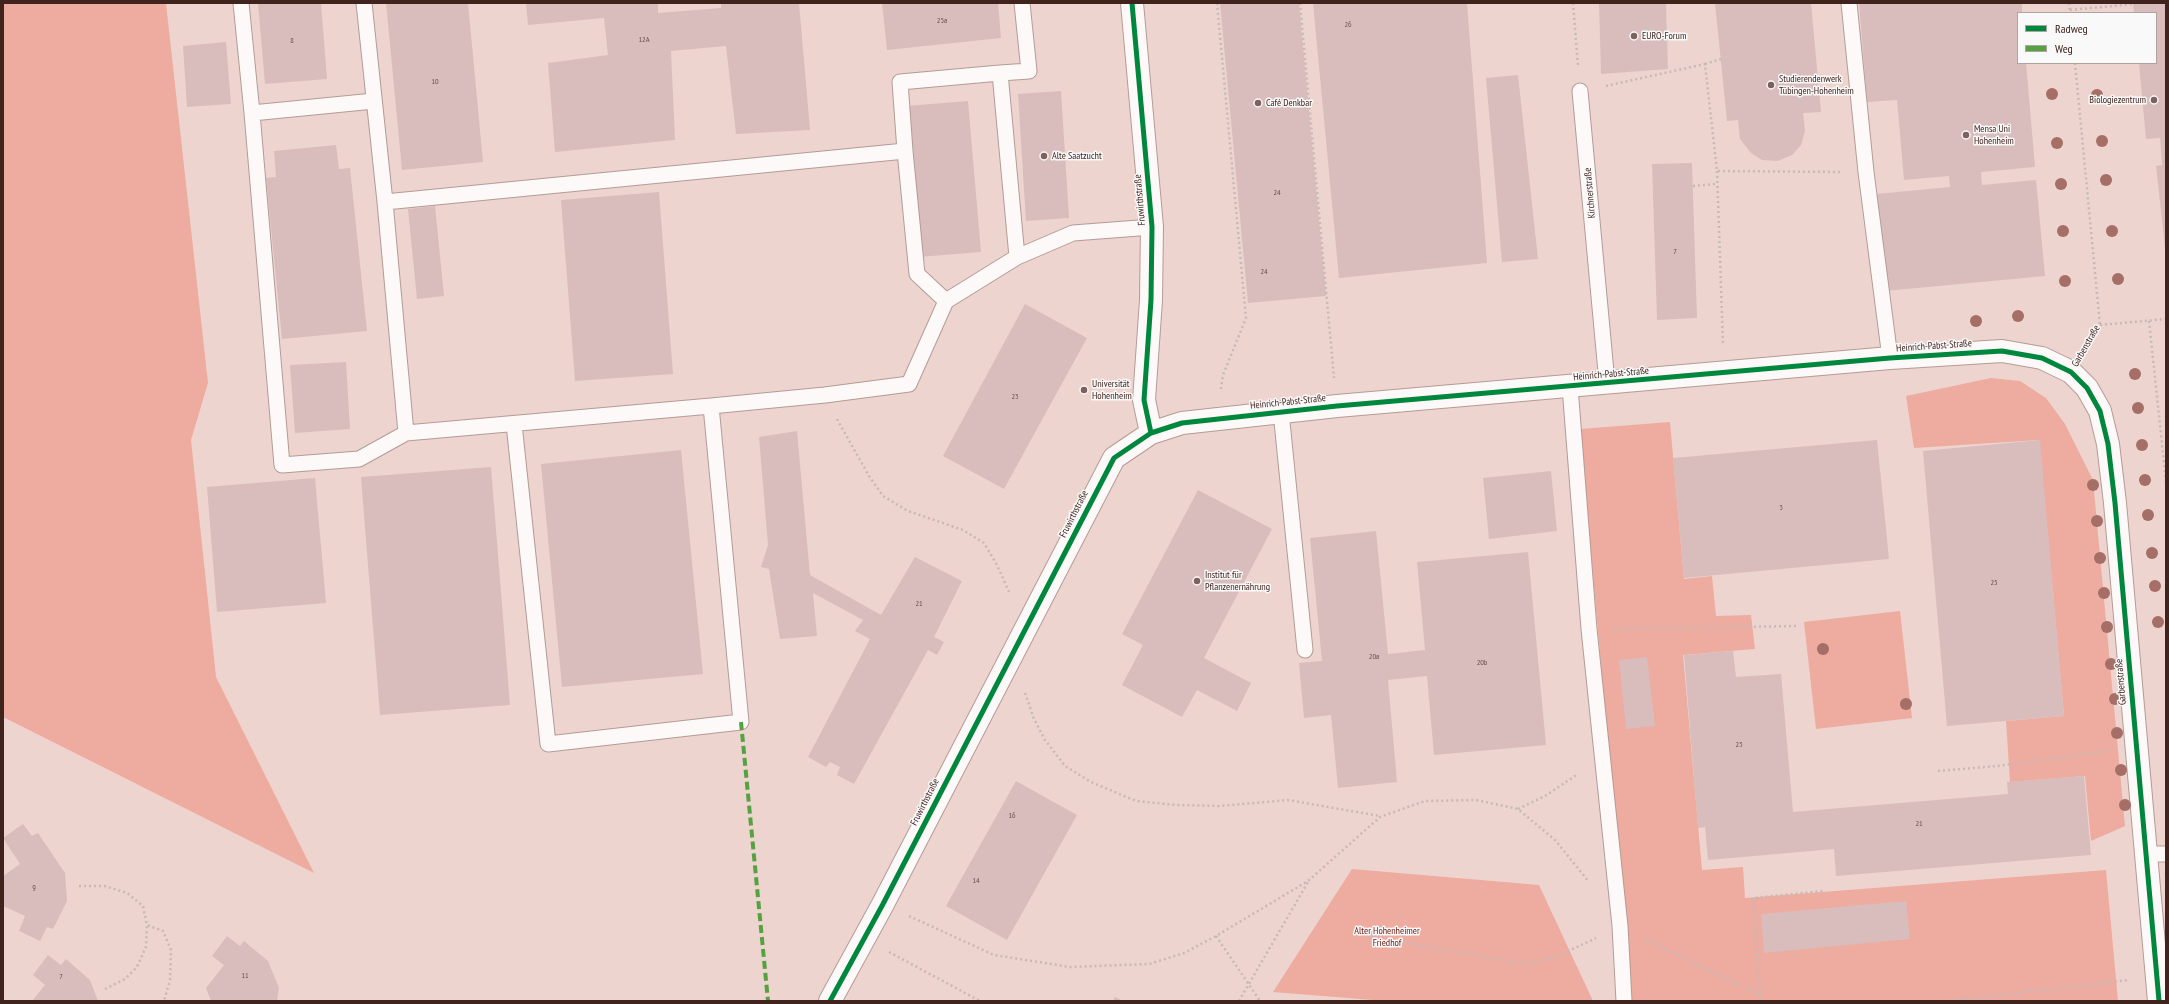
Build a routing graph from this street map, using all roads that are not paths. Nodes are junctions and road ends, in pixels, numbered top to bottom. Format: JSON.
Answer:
{"nodes":[{"id":1,"x":241,"y":3,"type":"edge"},
{"id":2,"x":364,"y":3,"type":"edge"},
{"id":3,"x":1022,"y":3,"type":"edge"},
{"id":4,"x":1132,"y":3,"type":"edge"},
{"id":5,"x":1849,"y":3,"type":"edge"},
{"id":6,"x":1000,"y":73,"type":"junction"},
{"id":7,"x":1580,"y":91,"type":"road end"},
{"id":8,"x":374,"y":101,"type":"junction"},
{"id":9,"x":252,"y":113,"type":"junction"},
{"id":10,"x":905,"y":151,"type":"junction"},
{"id":11,"x":385,"y":202,"type":"junction"},
{"id":12,"x":1152,"y":227,"type":"junction"},
{"id":13,"x":1017,"y":257,"type":"junction"},
{"id":14,"x":946,"y":301,"type":"junction"},
{"id":15,"x":1890,"y":358,"type":"junction"},
{"id":16,"x":2071,"y":372,"type":"joint"},
{"id":17,"x":1607,"y":383,"type":"junction"},
{"id":18,"x":1570,"y":387,"type":"junction"},
{"id":19,"x":711,"y":406,"type":"junction"},
{"id":20,"x":1281,"y":412,"type":"junction"},
{"id":21,"x":514,"y":424,"type":"junction"},
{"id":22,"x":406,"y":432,"type":"junction"},
{"id":23,"x":1151,"y":433,"type":"junction"},
{"id":24,"x":1305,"y":650,"type":"dead end"},
{"id":25,"x":2156,"y":854,"type":"edge"},
{"id":26,"x":830,"y":1001,"type":"edge"},
{"id":27,"x":1624,"y":1001,"type":"edge"},
{"id":28,"x":2159,"y":1001,"type":"edge"}],
"edges":[{"from":1,"to":9,"type":"lane"},
{"from":2,"to":8,"type":"lane"},
{"from":3,"to":6,"type":"lane"},
{"from":4,"to":12,"type":"street","name":"Fruwirthstraße"},
{"from":5,"to":15,"type":"lane"},
{"from":6,"to":10,"type":"lane"},
{"from":6,"to":13,"type":"lane"},
{"from":7,"to":17,"type":"lane","name":"Kirchnerstraße"},
{"from":8,"to":9,"type":"lane"},
{"from":8,"to":11,"type":"lane"},
{"from":9,"to":22,"type":"lane"},
{"from":10,"to":11,"type":"lane"},
{"from":10,"to":14,"type":"lane"},
{"from":11,"to":22,"type":"lane"},
{"from":12,"to":13,"type":"lane"},
{"from":12,"to":23,"type":"street","name":"Fruwirthstraße"},
{"from":13,"to":14,"type":"lane"},
{"from":14,"to":19,"type":"lane"},
{"from":15,"to":16,"type":"street","name":"Heinrich-Pabst-Straße"},
{"from":15,"to":17,"type":"street","name":"Heinrich-Pabst-Straße"},
{"from":16,"to":25,"type":"street","name":"Garbenstraße"},
{"from":17,"to":18,"type":"street","name":"Heinrich-Pabst-Straße"},
{"from":18,"to":20,"type":"street","name":"Heinrich-Pabst-Straße"},
{"from":18,"to":27,"type":"lane"},
{"from":19,"to":21,"type":"lane"},
{"from":19,"to":21,"type":"lane"},
{"from":20,"to":23,"type":"street","name":"Heinrich-Pabst-Straße"},
{"from":20,"to":24,"type":"lane"},
{"from":21,"to":22,"type":"lane"},
{"from":23,"to":26,"type":"street","name":"Fruwirthstraße"},
{"from":25,"to":28,"type":"street","name":"Garbenstraße"}]}
